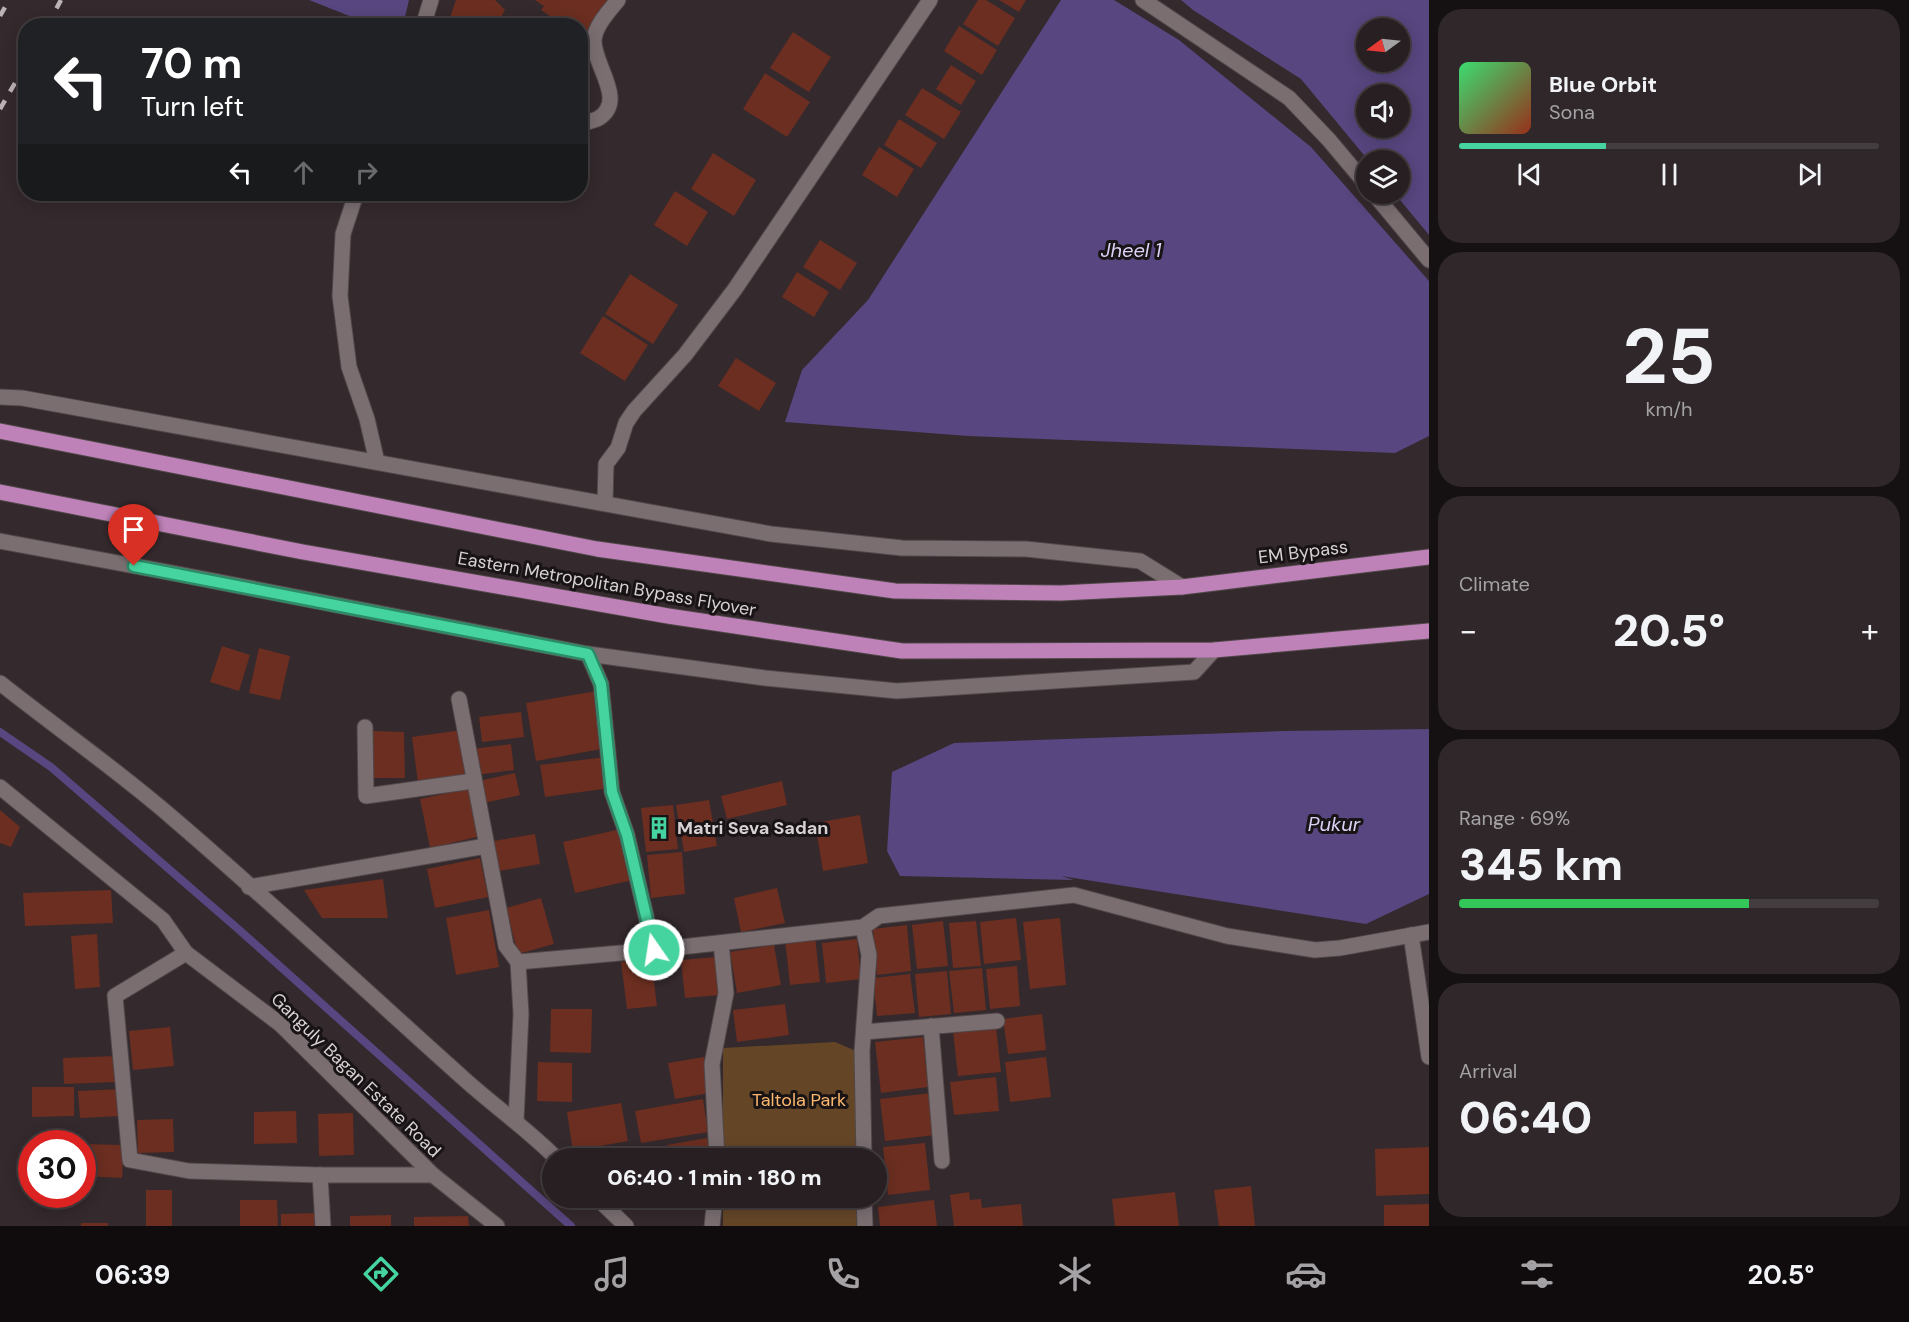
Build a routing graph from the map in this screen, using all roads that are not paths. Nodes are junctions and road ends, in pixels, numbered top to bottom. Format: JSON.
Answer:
{"nodes":[{"id":1,"x":431,"y":0,"type":"edge"},
{"id":2,"x":618,"y":0,"type":"edge"},
{"id":3,"x":930,"y":0,"type":"edge"},
{"id":4,"x":1143,"y":0,"type":"edge"},
{"id":5,"x":425,"y":18,"type":"edge"},
{"id":6,"x":588,"y":122,"type":"edge"},
{"id":7,"x":1356,"y":172,"type":"edge"},
{"id":8,"x":354,"y":201,"type":"edge"},
{"id":9,"x":1382,"y":204,"type":"edge"},
{"id":10,"x":1429,"y":260,"type":"edge"},
{"id":11,"x":0,"y":397,"type":"edge"},
{"id":12,"x":0,"y":431,"type":"edge"},
{"id":13,"x":377,"y":462,"type":"junction"},
{"id":14,"x":0,"y":492,"type":"edge"},
{"id":15,"x":605,"y":503,"type":"junction"},
{"id":16,"x":0,"y":541,"type":"edge"},
{"id":17,"x":1429,"y":556,"type":"edge"},
{"id":18,"x":1182,"y":587,"type":"junction"},
{"id":19,"x":1429,"y":631,"type":"edge"},
{"id":20,"x":1214,"y":650,"type":"junction"},
{"id":21,"x":588,"y":654,"type":"junction"},
{"id":22,"x":0,"y":683,"type":"edge"},
{"id":23,"x":459,"y":699,"type":"dead end"},
{"id":24,"x":365,"y":727,"type":"dead end"},
{"id":25,"x":473,"y":781,"type":"junction"},
{"id":26,"x":0,"y":787,"type":"edge"},
{"id":27,"x":486,"y":846,"type":"junction"},
{"id":28,"x":249,"y":886,"type":"junction"},
{"id":29,"x":863,"y":927,"type":"junction"},
{"id":30,"x":1429,"y":932,"type":"edge"},
{"id":31,"x":1411,"y":935,"type":"junction"},
{"id":32,"x":721,"y":943,"type":"junction"},
{"id":33,"x":654,"y":950,"type":"junction"},
{"id":34,"x":186,"y":953,"type":"junction"},
{"id":35,"x":518,"y":962,"type":"junction"},
{"id":36,"x":997,"y":1021,"type":"dead end"},
{"id":37,"x":932,"y":1026,"type":"junction"},
{"id":38,"x":864,"y":1032,"type":"junction"},
{"id":39,"x":1429,"y":1057,"type":"edge"},
{"id":40,"x":516,"y":1121,"type":"junction"},
{"id":41,"x":545,"y":1148,"type":"edge"},
{"id":42,"x":716,"y":1148,"type":"edge"},
{"id":43,"x":864,"y":1148,"type":"edge"},
{"id":44,"x":942,"y":1161,"type":"dead end"},
{"id":45,"x":320,"y":1175,"type":"junction"},
{"id":46,"x":433,"y":1175,"type":"junction"},
{"id":47,"x":607,"y":1208,"type":"edge"},
{"id":48,"x":714,"y":1208,"type":"edge"},
{"id":49,"x":864,"y":1208,"type":"edge"},
{"id":50,"x":323,"y":1226,"type":"edge"},
{"id":51,"x":498,"y":1226,"type":"edge"},
{"id":52,"x":626,"y":1226,"type":"edge"},
{"id":53,"x":712,"y":1226,"type":"edge"},
{"id":54,"x":865,"y":1226,"type":"edge"}],
"edges":[{"from":1,"to":5,"type":"street"},
{"from":2,"to":6,"type":"street"},
{"from":3,"to":15,"type":"street"},
{"from":4,"to":7,"type":"street"},
{"from":8,"to":13,"type":"street"},
{"from":9,"to":10,"type":"street"},
{"from":11,"to":13,"type":"street"},
{"from":12,"to":18,"type":"main road","name":"Eastern Metropolitan Bypass Flyover"},
{"from":13,"to":15,"type":"street"},
{"from":14,"to":20,"type":"main road","name":"Eastern Metropolitan Bypass Flyover"},
{"from":15,"to":18,"type":"street"},
{"from":16,"to":21,"type":"street"},
{"from":17,"to":18,"type":"main road","name":"EM Bypass"},
{"from":19,"to":20,"type":"main road","name":"Eastern Metropolitan Bypass Flyover"},
{"from":20,"to":21,"type":"street"},
{"from":21,"to":33,"type":"street"},
{"from":22,"to":28,"type":"street"},
{"from":23,"to":25,"type":"street"},
{"from":24,"to":25,"type":"street"},
{"from":25,"to":27,"type":"street"},
{"from":26,"to":34,"type":"street","name":"Ganguly Bagan Estate Road"},
{"from":27,"to":28,"type":"street"},
{"from":27,"to":35,"type":"street"},
{"from":28,"to":40,"type":"street"},
{"from":29,"to":31,"type":"street"},
{"from":29,"to":32,"type":"street"},
{"from":29,"to":38,"type":"street"},
{"from":30,"to":31,"type":"street"},
{"from":31,"to":39,"type":"street"},
{"from":32,"to":33,"type":"street"},
{"from":32,"to":42,"type":"street"},
{"from":33,"to":35,"type":"street"},
{"from":34,"to":45,"type":"street"},
{"from":34,"to":46,"type":"street","name":"Ganguly Bagan Estate Road"},
{"from":35,"to":40,"type":"street"},
{"from":36,"to":37,"type":"street"},
{"from":37,"to":38,"type":"street"},
{"from":37,"to":44,"type":"street"},
{"from":38,"to":43,"type":"street"},
{"from":40,"to":41,"type":"street"},
{"from":45,"to":46,"type":"street"},
{"from":45,"to":50,"type":"street"},
{"from":46,"to":51,"type":"street","name":"Ganguly Bagan Estate Road"},
{"from":47,"to":52,"type":"street"},
{"from":48,"to":53,"type":"street"},
{"from":49,"to":54,"type":"street"}]}
